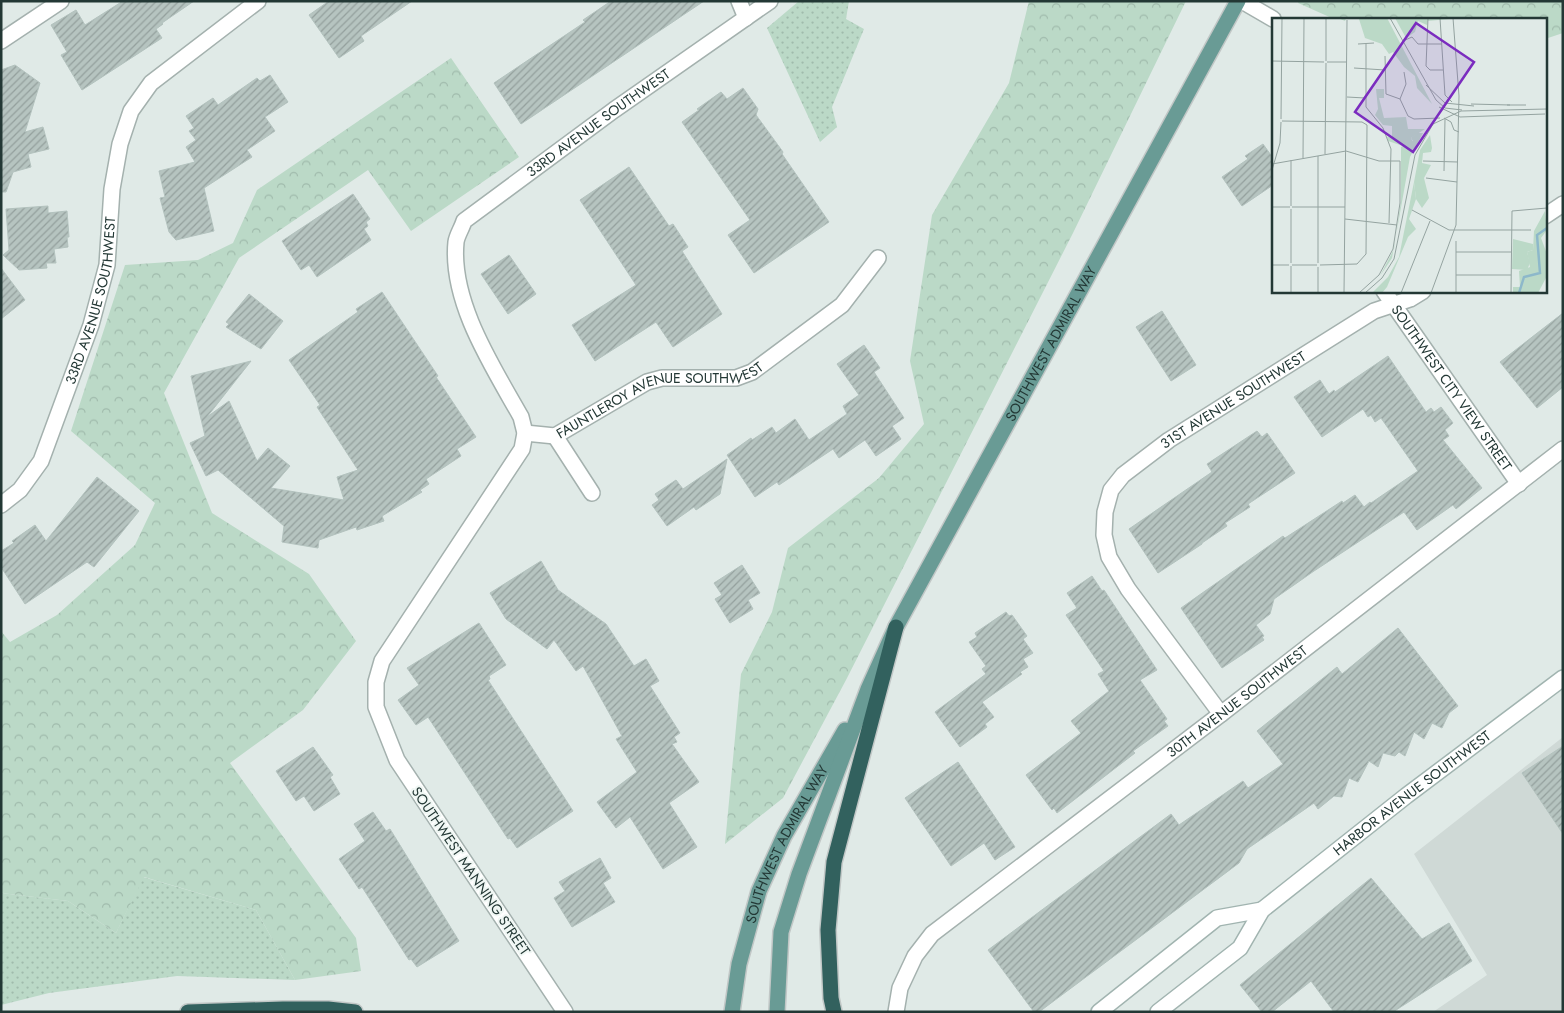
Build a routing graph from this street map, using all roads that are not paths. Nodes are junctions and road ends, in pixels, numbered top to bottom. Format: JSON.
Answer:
{"nodes":[{"id":1,"x":62,"y":1,"type":"edge"},
{"id":2,"x":258,"y":1,"type":"edge"},
{"id":3,"x":739,"y":1,"type":"edge"},
{"id":4,"x":770,"y":1,"type":"edge"},
{"id":5,"x":1240,"y":1,"type":"edge"},
{"id":6,"x":746,"y":18,"type":"junction"},
{"id":7,"x":1272,"y":18,"type":"edge"},
{"id":8,"x":1,"y":41,"type":"edge"},
{"id":9,"x":1563,"y":204,"type":"edge"},
{"id":10,"x":1546,"y":215,"type":"edge"},
{"id":11,"x":878,"y":258,"type":"dead end"},
{"id":12,"x":1421,"y":292,"type":"edge"},
{"id":13,"x":1388,"y":298,"type":"edge"},
{"id":14,"x":525,"y":433,"type":"junction"},
{"id":15,"x":555,"y":436,"type":"junction"},
{"id":16,"x":1563,"y":450,"type":"edge"},
{"id":17,"x":1519,"y":484,"type":"junction"},
{"id":18,"x":592,"y":493,"type":"dead end"},
{"id":19,"x":1,"y":505,"type":"edge"},
{"id":20,"x":896,"y":627,"type":"junction"},
{"id":21,"x":1563,"y":678,"type":"edge"},
{"id":22,"x":868,"y":690,"type":"junction"},
{"id":23,"x":1221,"y":714,"type":"junction"},
{"id":24,"x":1262,"y":910,"type":"junction"},
{"id":25,"x":188,"y":1012,"type":"edge"},
{"id":26,"x":355,"y":1012,"type":"edge"},
{"id":27,"x":565,"y":1012,"type":"edge"},
{"id":28,"x":732,"y":1012,"type":"edge"},
{"id":29,"x":777,"y":1012,"type":"edge"},
{"id":30,"x":834,"y":1012,"type":"edge"},
{"id":31,"x":896,"y":1012,"type":"edge"},
{"id":32,"x":1099,"y":1012,"type":"edge"},
{"id":33,"x":1158,"y":1012,"type":"edge"}],
"edges":[{"from":1,"to":8,"type":"street"},
{"from":2,"to":19,"type":"street","name":"33RD AVENUE SOUTHWEST"},
{"from":3,"to":6,"type":"street"},
{"from":4,"to":6,"type":"street","name":"33RD AVENUE SOUTHWEST"},
{"from":5,"to":7,"type":"street"},
{"from":5,"to":20,"type":"main road","name":"SOUTHWEST ADMIRAL WAY"},
{"from":6,"to":14,"type":"street","name":"33RD AVENUE SOUTHWEST"},
{"from":9,"to":10,"type":"street"},
{"from":11,"to":15,"type":"street","name":"FAUNTLEROY AVENUE SOUTHWEST"},
{"from":12,"to":13,"type":"street","name":"31ST AVENUE SOUTHWEST"},
{"from":13,"to":17,"type":"street","name":"SOUTHWEST CITY VIEW STREET"},
{"from":13,"to":23,"type":"street","name":"31ST AVENUE SOUTHWEST"},
{"from":14,"to":15,"type":"street","name":"FAUNTLEROY AVENUE SOUTHWEST"},
{"from":14,"to":27,"type":"street","name":"SOUTHWEST MANNING STREET"},
{"from":15,"to":18,"type":"street"},
{"from":16,"to":17,"type":"street","name":"30TH AVENUE SOUTHWEST"},
{"from":17,"to":23,"type":"street","name":"30TH AVENUE SOUTHWEST"},
{"from":20,"to":22,"type":"main road","name":"SOUTHWEST ADMIRAL WAY"},
{"from":20,"to":30,"type":"highway"},
{"from":21,"to":24,"type":"street","name":"HARBOR AVENUE SOUTHWEST"},
{"from":22,"to":28,"type":"main road","name":"SOUTHWEST ADMIRAL WAY"},
{"from":22,"to":29,"type":"main road","name":"SOUTHWEST ADMIRAL WAY"},
{"from":23,"to":31,"type":"street","name":"30TH AVENUE SOUTHWEST"},
{"from":24,"to":32,"type":"street","name":"HARBOR AVENUE SOUTHWEST"},
{"from":24,"to":33,"type":"street","name":"HARBOR AVENUE SOUTHWEST"},
{"from":25,"to":26,"type":"highway"}]}
